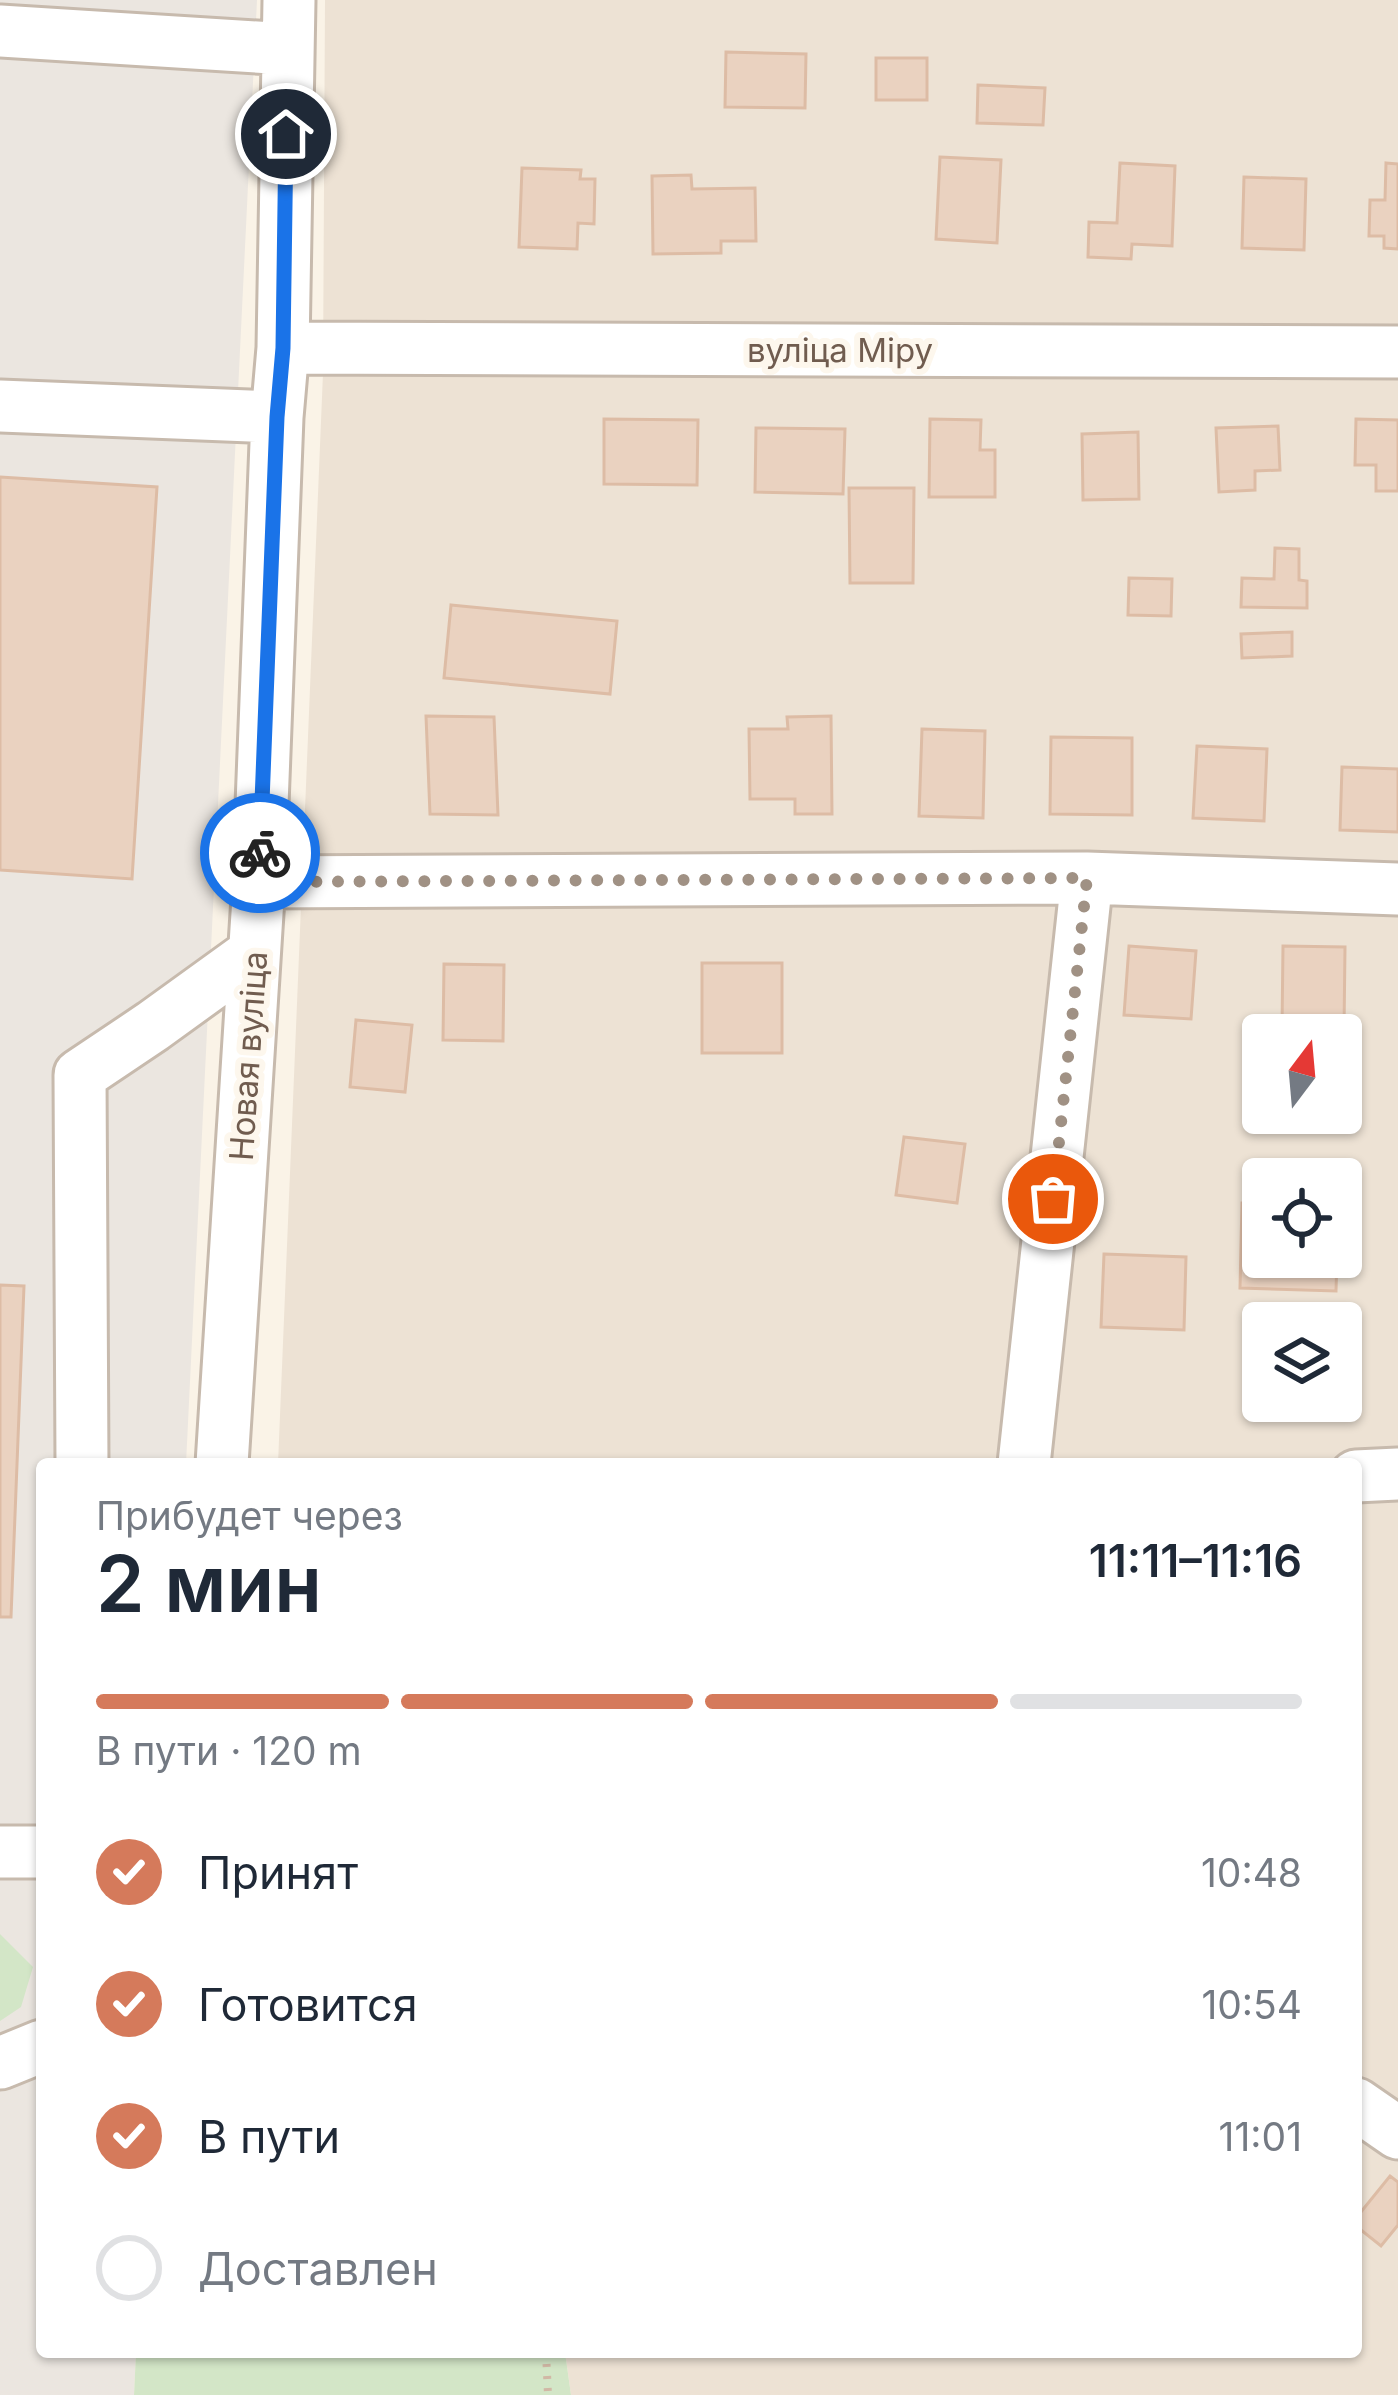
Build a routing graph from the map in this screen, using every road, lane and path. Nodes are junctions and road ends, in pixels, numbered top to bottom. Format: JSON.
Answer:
{"nodes":[{"id":1,"x":288,"y":24,"type":"edge"},
{"id":2,"x":0,"y":31,"type":"edge"},
{"id":3,"x":283,"y":348,"type":"junction"},
{"id":4,"x":1398,"y":352,"type":"edge"},
{"id":5,"x":0,"y":406,"type":"edge"},
{"id":6,"x":277,"y":417,"type":"junction"},
{"id":7,"x":1087,"y":878,"type":"junction"},
{"id":8,"x":259,"y":882,"type":"junction"},
{"id":9,"x":1398,"y":889,"type":"edge"},
{"id":10,"x":254,"y":952,"type":"junction"},
{"id":11,"x":82,"y":1458,"type":"edge"},
{"id":12,"x":222,"y":1458,"type":"edge"},
{"id":13,"x":1025,"y":1458,"type":"edge"},
{"id":14,"x":1398,"y":1474,"type":"edge"},
{"id":15,"x":1362,"y":1476,"type":"edge"},
{"id":16,"x":0,"y":1852,"type":"edge"},
{"id":17,"x":36,"y":1852,"type":"edge"},
{"id":18,"x":36,"y":2048,"type":"edge"},
{"id":19,"x":0,"y":2062,"type":"edge"},
{"id":20,"x":1362,"y":2108,"type":"edge"},
{"id":21,"x":1398,"y":2133,"type":"edge"},
{"id":22,"x":546,"y":2358,"type":"edge"},
{"id":23,"x":548,"y":2395,"type":"edge"}],
"edges":[{"from":1,"to":2,"type":"street"},
{"from":1,"to":3,"type":"street","name":"Новая вуліца"},
{"from":3,"to":4,"type":"street","name":"вуліца Міру"},
{"from":3,"to":6,"type":"street","name":"Новая вуліца"},
{"from":5,"to":6,"type":"street"},
{"from":6,"to":8,"type":"street","name":"Новая вуліца"},
{"from":7,"to":8,"type":"street"},
{"from":7,"to":9,"type":"street"},
{"from":7,"to":13,"type":"street"},
{"from":8,"to":10,"type":"street","name":"Новая вуліца"},
{"from":10,"to":11,"type":"street"},
{"from":10,"to":12,"type":"street","name":"Новая вуліца"},
{"from":14,"to":15,"type":"street"},
{"from":16,"to":17,"type":"street"},
{"from":18,"to":19,"type":"street"},
{"from":20,"to":21,"type":"street"},
{"from":22,"to":23,"type":"path"}]}
